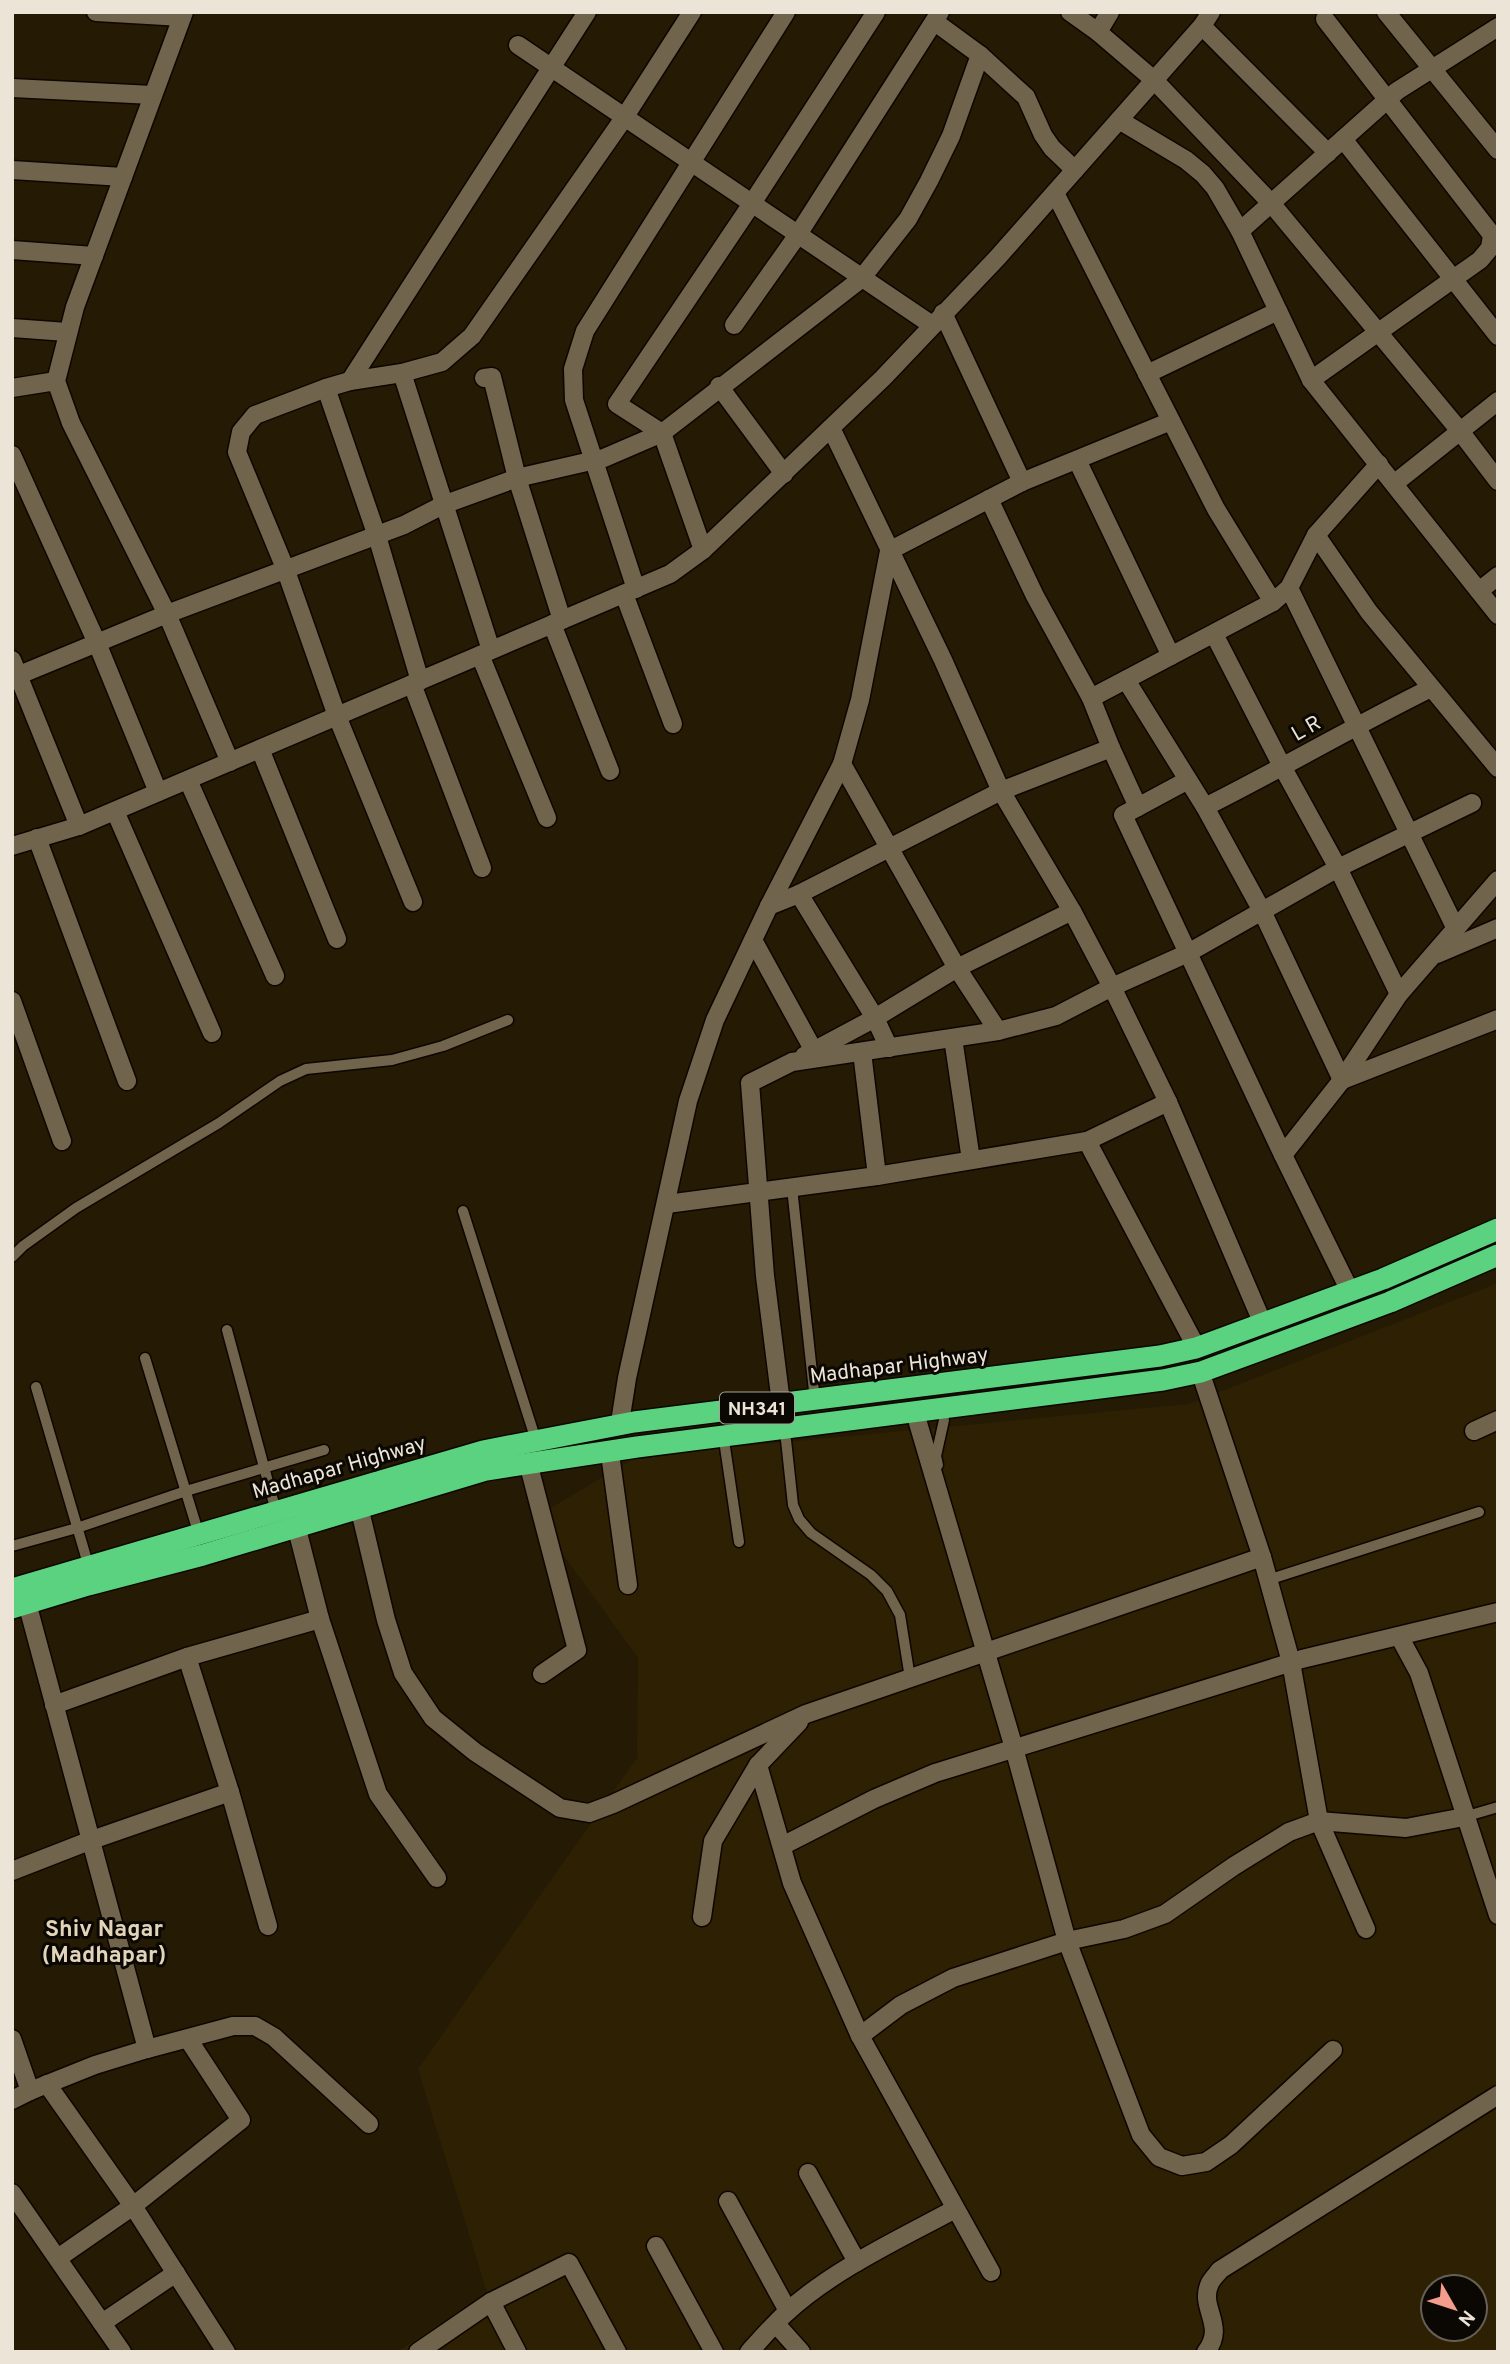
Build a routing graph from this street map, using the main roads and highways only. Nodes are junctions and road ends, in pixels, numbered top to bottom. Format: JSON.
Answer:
{"nodes":[{"id":1,"x":1498,"y":1229,"type":"edge"},
{"id":2,"x":1498,"y":1255,"type":"edge"},
{"id":3,"x":12,"y":1589,"type":"edge"},
{"id":4,"x":21,"y":1611,"type":"edge"}],
"edges":[{"from":1,"to":3,"type":"highway","name":"Madhapar Highway","number":"NH341"},
{"from":2,"to":4,"type":"highway","number":"NH341"}]}
